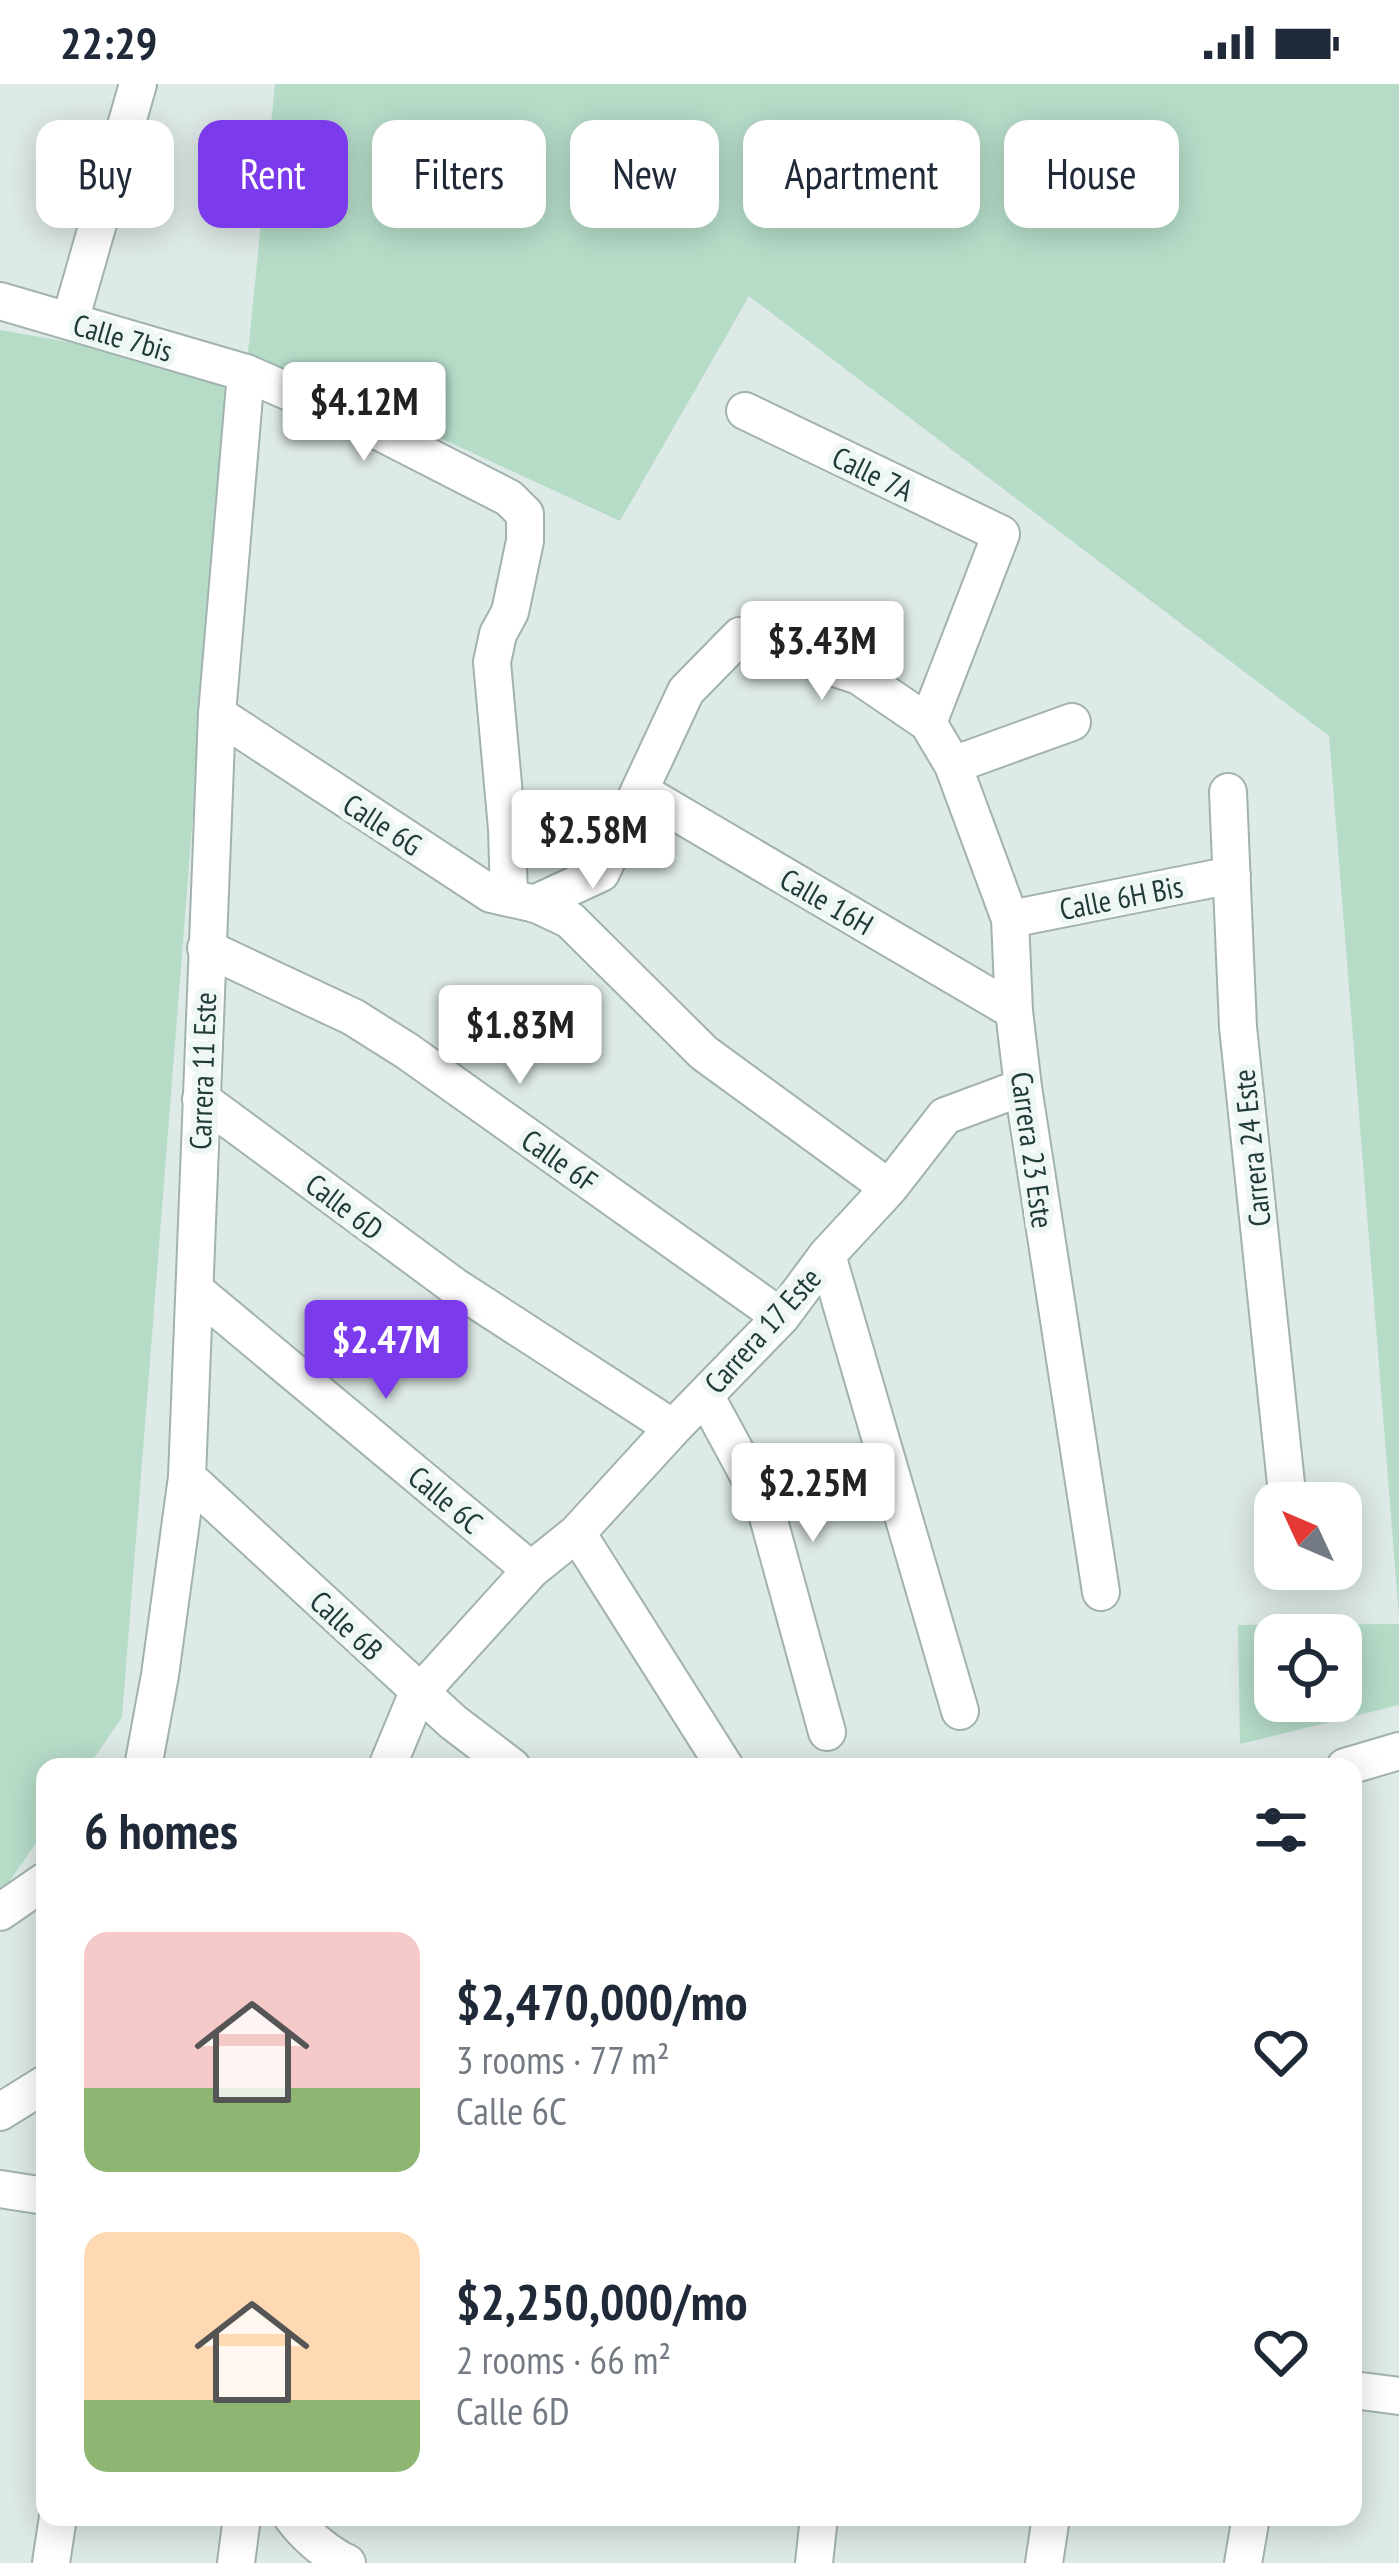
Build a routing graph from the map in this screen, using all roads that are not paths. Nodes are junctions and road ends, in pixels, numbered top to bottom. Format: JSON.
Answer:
{"nodes":[{"id":1,"x":138,"y":84,"type":"edge"},
{"id":2,"x":0,"y":301,"type":"edge"},
{"id":3,"x":70,"y":321,"type":"junction"},
{"id":4,"x":247,"y":373,"type":"junction"},
{"id":5,"x":745,"y":411,"type":"dead end"},
{"id":6,"x":217,"y":714,"type":"junction"},
{"id":7,"x":1072,"y":722,"type":"dead end"},
{"id":8,"x":928,"y":723,"type":"junction"},
{"id":9,"x":953,"y":765,"type":"junction"},
{"id":10,"x":640,"y":791,"type":"junction"},
{"id":11,"x":1228,"y":792,"type":"dead end"},
{"id":12,"x":1232,"y":875,"type":"junction"},
{"id":13,"x":521,"y":901,"type":"junction"},
{"id":14,"x":1010,"y":919,"type":"junction"},
{"id":15,"x":206,"y":948,"type":"junction"},
{"id":16,"x":1014,"y":1011,"type":"junction"},
{"id":17,"x":1023,"y":1087,"type":"junction"},
{"id":18,"x":201,"y":1099,"type":"junction"},
{"id":19,"x":889,"y":1188,"type":"junction"},
{"id":20,"x":827,"y":1256,"type":"junction"},
{"id":21,"x":195,"y":1290,"type":"junction"},
{"id":22,"x":781,"y":1317,"type":"junction"},
{"id":23,"x":705,"y":1395,"type":"junction"},
{"id":24,"x":673,"y":1428,"type":"junction"},
{"id":25,"x":187,"y":1477,"type":"junction"},
{"id":26,"x":1286,"y":1482,"type":"edge"},
{"id":27,"x":577,"y":1533,"type":"junction"},
{"id":28,"x":531,"y":1570,"type":"junction"},
{"id":29,"x":1101,"y":1592,"type":"dead end"},
{"id":30,"x":420,"y":1693,"type":"junction"},
{"id":31,"x":960,"y":1711,"type":"dead end"},
{"id":32,"x":826,"y":1732,"type":"dead end"},
{"id":33,"x":1399,"y":1751,"type":"edge"},
{"id":34,"x":145,"y":1758,"type":"edge"},
{"id":35,"x":391,"y":1758,"type":"edge"},
{"id":36,"x":500,"y":1758,"type":"edge"},
{"id":37,"x":719,"y":1758,"type":"edge"},
{"id":38,"x":1362,"y":1762,"type":"edge"},
{"id":39,"x":36,"y":1887,"type":"edge"},
{"id":40,"x":0,"y":1912,"type":"edge"},
{"id":41,"x":36,"y":2090,"type":"edge"},
{"id":42,"x":0,"y":2112,"type":"edge"},
{"id":43,"x":0,"y":2189,"type":"edge"},
{"id":44,"x":36,"y":2195,"type":"edge"},
{"id":45,"x":1362,"y":2391,"type":"edge"},
{"id":46,"x":1399,"y":2396,"type":"edge"},
{"id":47,"x":57,"y":2526,"type":"edge"},
{"id":48,"x":241,"y":2526,"type":"edge"},
{"id":49,"x":302,"y":2526,"type":"edge"},
{"id":50,"x":818,"y":2526,"type":"edge"},
{"id":51,"x":1050,"y":2526,"type":"edge"},
{"id":52,"x":1249,"y":2526,"type":"edge"},
{"id":53,"x":51,"y":2563,"type":"edge"},
{"id":54,"x":236,"y":2563,"type":"edge"},
{"id":55,"x":347,"y":2563,"type":"edge"},
{"id":56,"x":814,"y":2563,"type":"edge"},
{"id":57,"x":1044,"y":2563,"type":"edge"},
{"id":58,"x":1243,"y":2563,"type":"edge"}],
"edges":[{"from":1,"to":3,"type":"street"},
{"from":2,"to":3,"type":"street","name":"Calle 7bis"},
{"from":3,"to":4,"type":"street","name":"Calle 7bis"},
{"from":4,"to":6,"type":"street","name":"Carrera 11 Este"},
{"from":4,"to":13,"type":"street","name":"Calle 7bis"},
{"from":5,"to":8,"type":"street","name":"Calle 7A"},
{"from":6,"to":13,"type":"street","name":"Calle 6G"},
{"from":6,"to":15,"type":"street","name":"Carrera 11 Este"},
{"from":7,"to":9,"type":"street"},
{"from":8,"to":9,"type":"street","name":"Carrera 23 Este"},
{"from":8,"to":10,"type":"street"},
{"from":9,"to":14,"type":"street","name":"Carrera 23 Este"},
{"from":10,"to":13,"type":"street"},
{"from":10,"to":16,"type":"street","name":"Calle 16H"},
{"from":11,"to":12,"type":"street","name":"Carrera 24 Este"},
{"from":12,"to":14,"type":"street","name":"Calle 6H Bis"},
{"from":12,"to":26,"type":"street","name":"Carrera 24 Este"},
{"from":13,"to":19,"type":"street","name":"Calle 6G"},
{"from":14,"to":16,"type":"street","name":"Carrera 23 Este"},
{"from":15,"to":18,"type":"street","name":"Carrera 11 Este"},
{"from":15,"to":22,"type":"street","name":"Calle 6F"},
{"from":16,"to":17,"type":"street","name":"Carrera 23 Este"},
{"from":17,"to":19,"type":"street","name":"Carrera 17 Este"},
{"from":17,"to":29,"type":"street","name":"Carrera 23 Este"},
{"from":18,"to":21,"type":"street","name":"Carrera 11 Este"},
{"from":18,"to":24,"type":"street","name":"Calle 6D"},
{"from":19,"to":20,"type":"street","name":"Carrera 17 Este"},
{"from":20,"to":22,"type":"street","name":"Carrera 17 Este"},
{"from":20,"to":31,"type":"street"},
{"from":21,"to":25,"type":"street","name":"Carrera 11 Este"},
{"from":21,"to":28,"type":"street","name":"Calle 6C"},
{"from":22,"to":23,"type":"street","name":"Carrera 17 Este"},
{"from":23,"to":24,"type":"street","name":"Carrera 17 Este"},
{"from":23,"to":32,"type":"street"},
{"from":24,"to":27,"type":"street","name":"Carrera 17 Este"},
{"from":25,"to":30,"type":"street","name":"Calle 6B"},
{"from":25,"to":34,"type":"street","name":"Carrera 11 Este"},
{"from":27,"to":28,"type":"street","name":"Carrera 17 Este"},
{"from":27,"to":37,"type":"street"},
{"from":28,"to":30,"type":"street","name":"Carrera 17 Este"},
{"from":30,"to":35,"type":"street","name":"Carrera 17 Este"},
{"from":30,"to":36,"type":"street","name":"Calle 6B"},
{"from":33,"to":38,"type":"street"},
{"from":39,"to":40,"type":"street"},
{"from":41,"to":42,"type":"street"},
{"from":43,"to":44,"type":"street"},
{"from":45,"to":46,"type":"street"},
{"from":47,"to":53,"type":"street"},
{"from":48,"to":54,"type":"street"},
{"from":49,"to":55,"type":"street"},
{"from":50,"to":56,"type":"street"},
{"from":51,"to":57,"type":"street"},
{"from":52,"to":58,"type":"street"}]}
